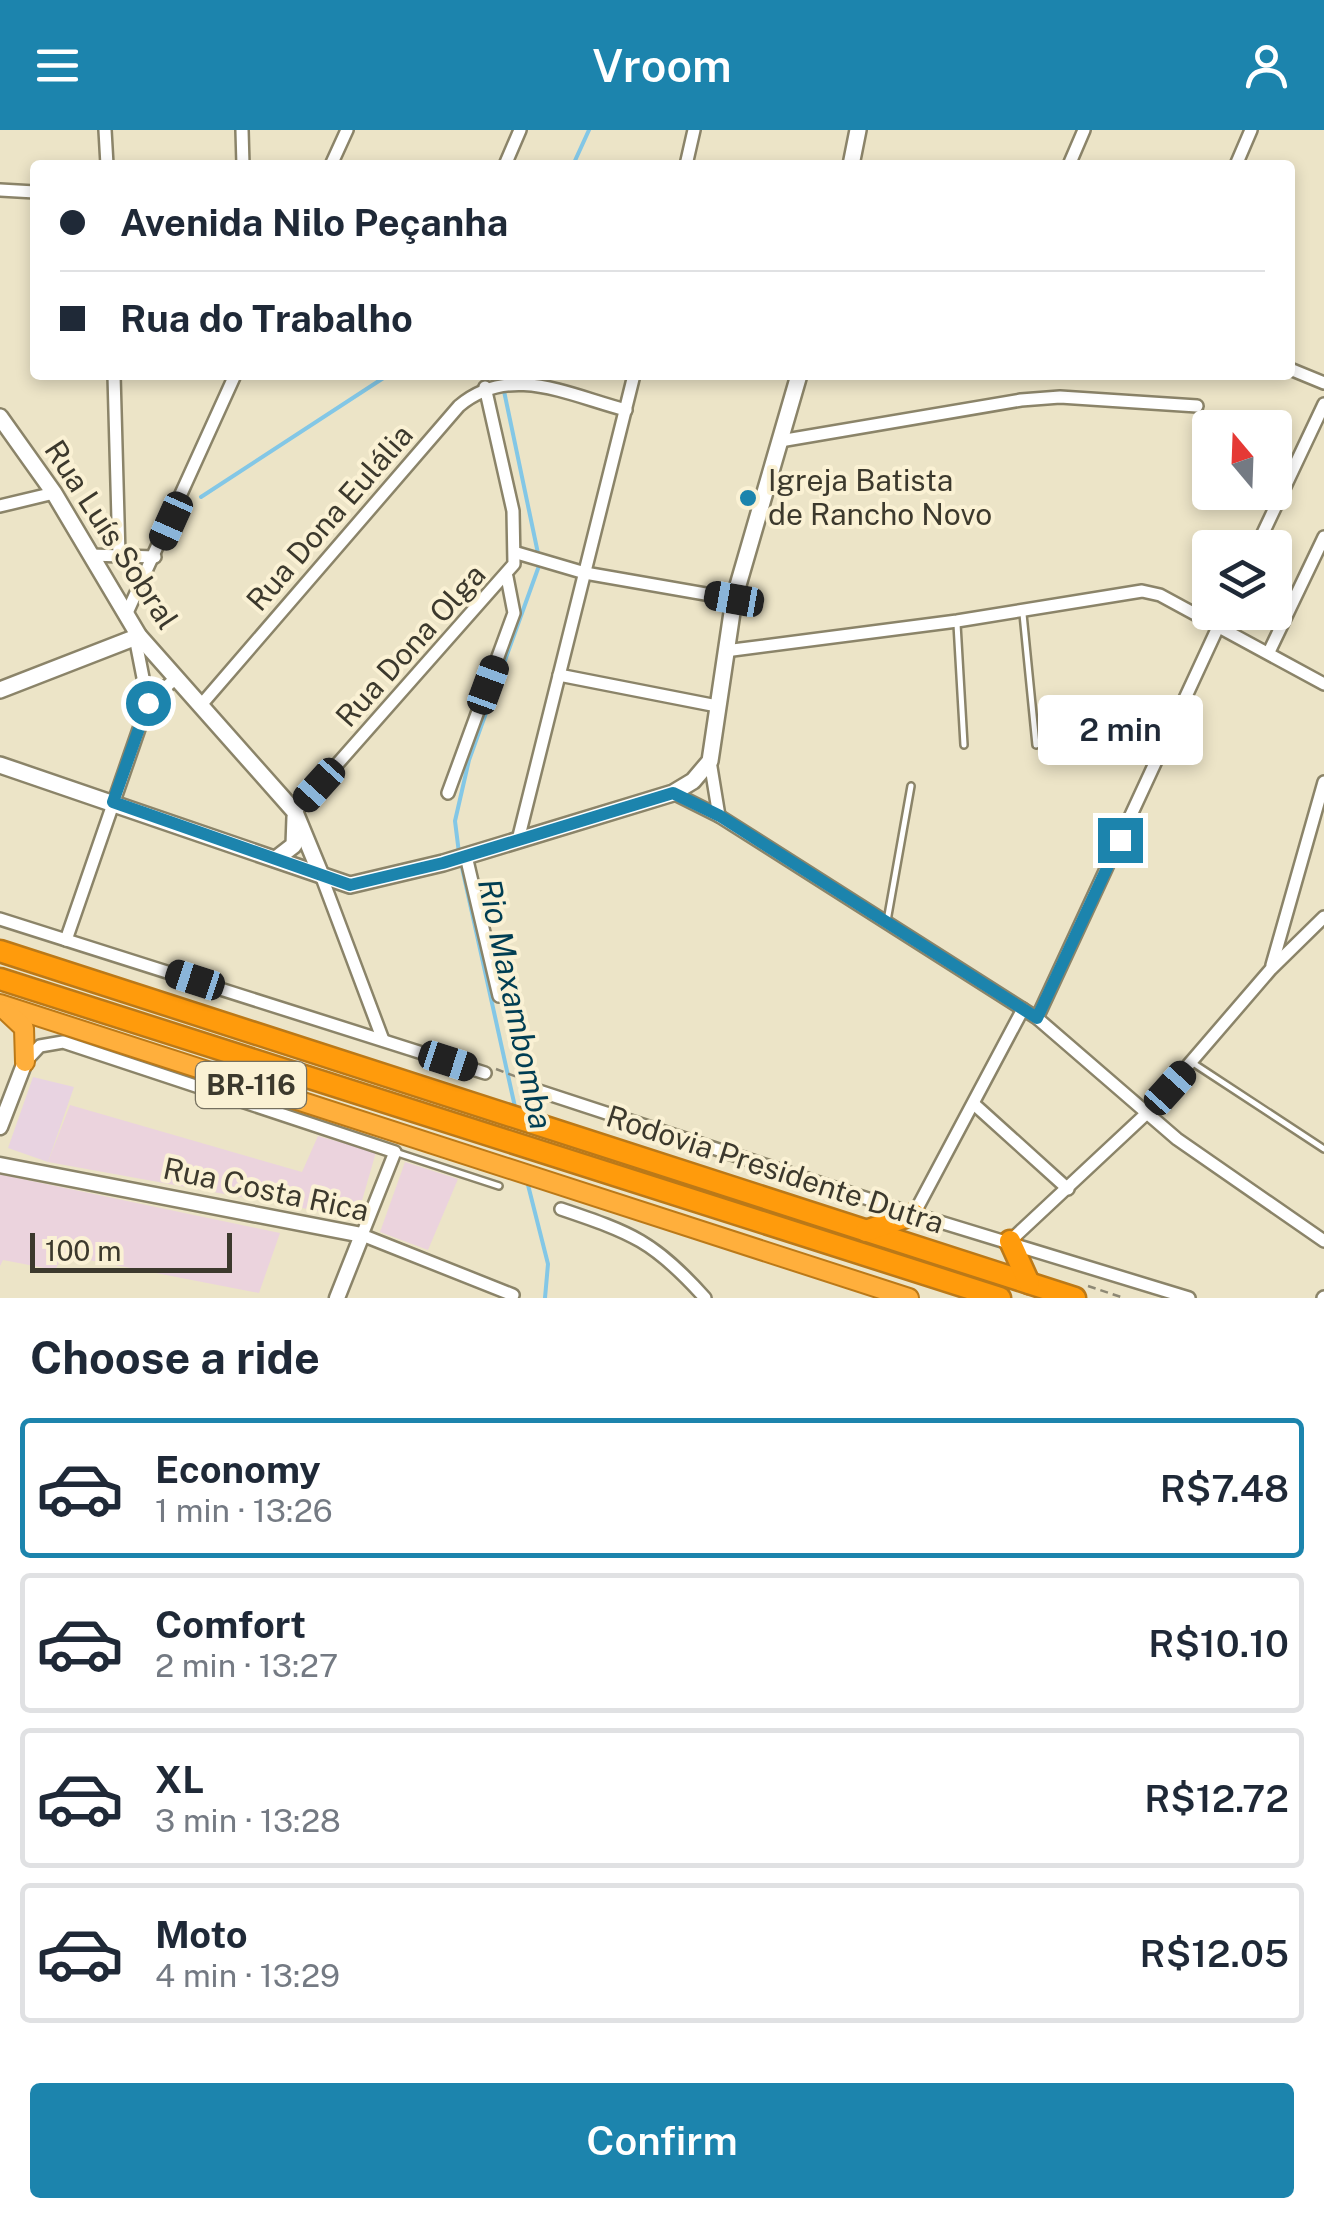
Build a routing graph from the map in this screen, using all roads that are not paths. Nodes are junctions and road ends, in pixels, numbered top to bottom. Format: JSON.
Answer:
{"nodes":[{"id":1,"x":105,"y":130,"type":"edge"},
{"id":2,"x":242,"y":130,"type":"edge"},
{"id":3,"x":347,"y":130,"type":"edge"},
{"id":4,"x":520,"y":130,"type":"edge"},
{"id":5,"x":694,"y":130,"type":"edge"},
{"id":6,"x":858,"y":130,"type":"edge"},
{"id":7,"x":1084,"y":130,"type":"edge"},
{"id":8,"x":1252,"y":130,"type":"edge"},
{"id":9,"x":108,"y":160,"type":"edge"},
{"id":10,"x":243,"y":160,"type":"edge"},
{"id":11,"x":333,"y":160,"type":"edge"},
{"id":12,"x":506,"y":160,"type":"edge"},
{"id":13,"x":687,"y":160,"type":"edge"},
{"id":14,"x":853,"y":160,"type":"edge"},
{"id":15,"x":1072,"y":160,"type":"edge"},
{"id":16,"x":1238,"y":160,"type":"edge"},
{"id":17,"x":0,"y":190,"type":"edge"},
{"id":18,"x":30,"y":192,"type":"edge"},
{"id":19,"x":1295,"y":372,"type":"edge"},
{"id":20,"x":114,"y":380,"type":"edge"},
{"id":21,"x":234,"y":380,"type":"edge"},
{"id":22,"x":633,"y":380,"type":"edge"},
{"id":23,"x":798,"y":380,"type":"edge"},
{"id":24,"x":1324,"y":384,"type":"edge"},
{"id":25,"x":488,"y":386,"type":"junction"},
{"id":26,"x":1324,"y":404,"type":"edge"},
{"id":27,"x":1197,"y":406,"type":"dead end"},
{"id":28,"x":626,"y":410,"type":"junction"},
{"id":29,"x":0,"y":418,"type":"edge"},
{"id":30,"x":780,"y":441,"type":"junction"},
{"id":31,"x":54,"y":493,"type":"junction"},
{"id":32,"x":0,"y":506,"type":"edge"},
{"id":33,"x":1264,"y":530,"type":"edge"},
{"id":34,"x":1324,"y":537,"type":"edge"},
{"id":35,"x":517,"y":554,"type":"junction"},
{"id":36,"x":90,"y":555,"type":"junction"},
{"id":37,"x":119,"y":556,"type":"junction"},
{"id":38,"x":155,"y":557,"type":"junction"},
{"id":39,"x":584,"y":572,"type":"junction"},
{"id":40,"x":507,"y":577,"type":"junction"},
{"id":41,"x":734,"y":599,"type":"junction"},
{"id":42,"x":1023,"y":611,"type":"junction"},
{"id":43,"x":1192,"y":614,"type":"edge"},
{"id":44,"x":126,"y":615,"type":"junction"},
{"id":45,"x":957,"y":622,"type":"junction"},
{"id":46,"x":1216,"y":630,"type":"edge"},
{"id":47,"x":1226,"y":630,"type":"edge"},
{"id":48,"x":137,"y":637,"type":"junction"},
{"id":49,"x":724,"y":650,"type":"junction"},
{"id":50,"x":1268,"y":652,"type":"junction"},
{"id":51,"x":559,"y":675,"type":"junction"},
{"id":52,"x":176,"y":678,"type":"junction"},
{"id":53,"x":1324,"y":684,"type":"edge"},
{"id":54,"x":0,"y":690,"type":"edge"},
{"id":55,"x":148,"y":703,"type":"junction"},
{"id":56,"x":201,"y":705,"type":"junction"},
{"id":57,"x":717,"y":706,"type":"junction"},
{"id":58,"x":964,"y":745,"type":"dead end"},
{"id":59,"x":1036,"y":745,"type":"dead end"},
{"id":60,"x":710,"y":761,"type":"junction"},
{"id":61,"x":0,"y":765,"type":"edge"},
{"id":62,"x":1324,"y":782,"type":"edge"},
{"id":63,"x":911,"y":786,"type":"dead end"},
{"id":64,"x":448,"y":792,"type":"dead end"},
{"id":65,"x":673,"y":793,"type":"junction"},
{"id":66,"x":113,"y":802,"type":"junction"},
{"id":67,"x":295,"y":812,"type":"junction"},
{"id":68,"x":720,"y":816,"type":"junction"},
{"id":69,"x":518,"y":840,"type":"junction"},
{"id":70,"x":465,"y":856,"type":"junction"},
{"id":71,"x":276,"y":859,"type":"junction"},
{"id":72,"x":321,"y":875,"type":"junction"},
{"id":73,"x":1324,"y":917,"type":"edge"},
{"id":74,"x":0,"y":919,"type":"edge"},
{"id":75,"x":886,"y":924,"type":"junction"},
{"id":76,"x":66,"y":940,"type":"junction"},
{"id":77,"x":0,"y":951,"type":"edge"},
{"id":78,"x":1271,"y":969,"type":"junction"},
{"id":79,"x":0,"y":978,"type":"edge"},
{"id":80,"x":499,"y":996,"type":"dead end"},
{"id":81,"x":0,"y":1006,"type":"edge"},
{"id":82,"x":1023,"y":1009,"type":"junction"},
{"id":83,"x":1037,"y":1018,"type":"junction"},
{"id":84,"x":383,"y":1040,"type":"junction"},
{"id":85,"x":25,"y":1062,"type":"junction"},
{"id":86,"x":1193,"y":1062,"type":"junction"},
{"id":87,"x":492,"y":1071,"type":"road end"},
{"id":88,"x":536,"y":1090,"type":"dead end"},
{"id":89,"x":975,"y":1105,"type":"junction"},
{"id":90,"x":1147,"y":1113,"type":"junction"},
{"id":91,"x":0,"y":1126,"type":"edge"},
{"id":92,"x":1324,"y":1149,"type":"edge"},
{"id":93,"x":395,"y":1152,"type":"junction"},
{"id":94,"x":0,"y":1164,"type":"edge"},
{"id":95,"x":500,"y":1176,"type":"junction"},
{"id":96,"x":1068,"y":1188,"type":"junction"},
{"id":97,"x":561,"y":1209,"type":"dead end"},
{"id":98,"x":914,"y":1214,"type":"junction"},
{"id":99,"x":866,"y":1231,"type":"junction"},
{"id":100,"x":362,"y":1235,"type":"junction"},
{"id":101,"x":1010,"y":1241,"type":"junction"},
{"id":102,"x":1324,"y":1241,"type":"edge"},
{"id":103,"x":1029,"y":1283,"type":"junction"},
{"id":104,"x":1078,"y":1291,"type":"edge"},
{"id":105,"x":693,"y":1293,"type":"edge"},
{"id":106,"x":513,"y":1295,"type":"dead end"},
{"id":107,"x":338,"y":1298,"type":"edge"},
{"id":108,"x":704,"y":1298,"type":"edge"},
{"id":109,"x":909,"y":1298,"type":"edge"},
{"id":110,"x":1000,"y":1298,"type":"edge"},
{"id":111,"x":1188,"y":1298,"type":"edge"}],
"edges":[{"from":1,"to":9,"type":"street"},
{"from":2,"to":10,"type":"street"},
{"from":3,"to":11,"type":"street"},
{"from":4,"to":12,"type":"street"},
{"from":5,"to":13,"type":"street"},
{"from":6,"to":14,"type":"main road"},
{"from":7,"to":15,"type":"street"},
{"from":8,"to":16,"type":"street"},
{"from":17,"to":18,"type":"street"},
{"from":19,"to":24,"type":"street"},
{"from":20,"to":37,"type":"street"},
{"from":21,"to":38,"type":"street"},
{"from":22,"to":28,"type":"street"},
{"from":23,"to":30,"type":"main road"},
{"from":25,"to":28,"type":"street","name":"Rua Dona Eulália"},
{"from":25,"to":35,"type":"street","name":"Rua Dona Olga"},
{"from":25,"to":56,"type":"street","name":"Rua Dona Eulália"},
{"from":26,"to":33,"type":"street"},
{"from":27,"to":30,"type":"street"},
{"from":28,"to":39,"type":"street"},
{"from":29,"to":31,"type":"main road","name":"Rua Luís Sobral"},
{"from":30,"to":41,"type":"main road"},
{"from":31,"to":32,"type":"street"},
{"from":31,"to":36,"type":"main road","name":"Rua Luís Sobral"},
{"from":34,"to":50,"type":"street"},
{"from":35,"to":39,"type":"street","name":"Rua Dona Olga"},
{"from":35,"to":40,"type":"street","name":"Rua Dona Olga"},
{"from":36,"to":37,"type":"street"},
{"from":36,"to":44,"type":"main road","name":"Rua Luís Sobral"},
{"from":37,"to":38,"type":"street"},
{"from":38,"to":44,"type":"street"},
{"from":39,"to":41,"type":"street","name":"Rua Dona Olga"},
{"from":39,"to":51,"type":"street"},
{"from":40,"to":64,"type":"street"},
{"from":40,"to":67,"type":"street","name":"Rua Dona Olga"},
{"from":41,"to":49,"type":"main road"},
{"from":42,"to":43,"type":"street"},
{"from":42,"to":45,"type":"street"},
{"from":42,"to":59,"type":"lane"},
{"from":44,"to":48,"type":"main road","name":"Rua Luís Sobral"},
{"from":45,"to":49,"type":"street"},
{"from":45,"to":58,"type":"lane"},
{"from":46,"to":83,"type":"street"},
{"from":47,"to":50,"type":"street"},
{"from":48,"to":52,"type":"main road","name":"Rua Luís Sobral"},
{"from":48,"to":54,"type":"main road"},
{"from":48,"to":55,"type":"street"},
{"from":49,"to":57,"type":"main road"},
{"from":50,"to":53,"type":"street"},
{"from":51,"to":57,"type":"street"},
{"from":51,"to":69,"type":"street"},
{"from":52,"to":55,"type":"street"},
{"from":52,"to":56,"type":"main road","name":"Rua Luís Sobral"},
{"from":55,"to":66,"type":"street"},
{"from":56,"to":67,"type":"main road","name":"Rua Luís Sobral"},
{"from":57,"to":60,"type":"main road"},
{"from":60,"to":65,"type":"main road"},
{"from":60,"to":68,"type":"street"},
{"from":61,"to":66,"type":"main road"},
{"from":62,"to":78,"type":"street"},
{"from":63,"to":75,"type":"lane"},
{"from":65,"to":68,"type":"street"},
{"from":65,"to":69,"type":"main road"},
{"from":66,"to":71,"type":"main road"},
{"from":66,"to":76,"type":"street"},
{"from":67,"to":71,"type":"main road"},
{"from":67,"to":72,"type":"main road","name":"Rua Luís Sobral"},
{"from":68,"to":75,"type":"street"},
{"from":69,"to":70,"type":"main road"},
{"from":70,"to":72,"type":"main road"},
{"from":70,"to":80,"type":"street"},
{"from":71,"to":72,"type":"main road"},
{"from":72,"to":84,"type":"street","name":"Rua Luís Sobral"},
{"from":73,"to":78,"type":"street"},
{"from":74,"to":76,"type":"street"},
{"from":75,"to":82,"type":"street"},
{"from":76,"to":84,"type":"street"},
{"from":77,"to":99,"type":"highway","name":"Rodovia Presidente Dutra","number":"BR-116"},
{"from":78,"to":86,"type":"street"},
{"from":79,"to":110,"type":"highway","name":"Rodovia Presidente Dutra","number":"BR-116"},
{"from":81,"to":85,"type":"highway"},
{"from":81,"to":95,"type":"highway","number":"BR-116"},
{"from":82,"to":83,"type":"street"},
{"from":82,"to":89,"type":"street"},
{"from":83,"to":90,"type":"street"},
{"from":84,"to":87,"type":"street"},
{"from":85,"to":91,"type":"street"},
{"from":85,"to":93,"type":"street"},
{"from":86,"to":90,"type":"street"},
{"from":86,"to":92,"type":"lane"},
{"from":88,"to":98,"type":"street"},
{"from":89,"to":96,"type":"street"},
{"from":89,"to":98,"type":"street"},
{"from":90,"to":96,"type":"street"},
{"from":90,"to":102,"type":"street"},
{"from":93,"to":95,"type":"lane"},
{"from":93,"to":100,"type":"street"},
{"from":94,"to":100,"type":"street","name":"Rua Costa Rica"},
{"from":95,"to":109,"type":"highway","number":"BR-116"},
{"from":96,"to":101,"type":"street"},
{"from":97,"to":105,"type":"street"},
{"from":98,"to":99,"type":"highway"},
{"from":98,"to":101,"type":"street"},
{"from":99,"to":103,"type":"highway","name":"Rodovia Presidente Dutra","number":"BR-116"},
{"from":100,"to":106,"type":"street","name":"Rua Costa Rica"},
{"from":100,"to":107,"type":"street"},
{"from":101,"to":103,"type":"highway"},
{"from":101,"to":111,"type":"street"},
{"from":103,"to":104,"type":"highway","name":"Rodovia Presidente Dutra","number":"BR-116"},
{"from":105,"to":108,"type":"street"}]}
